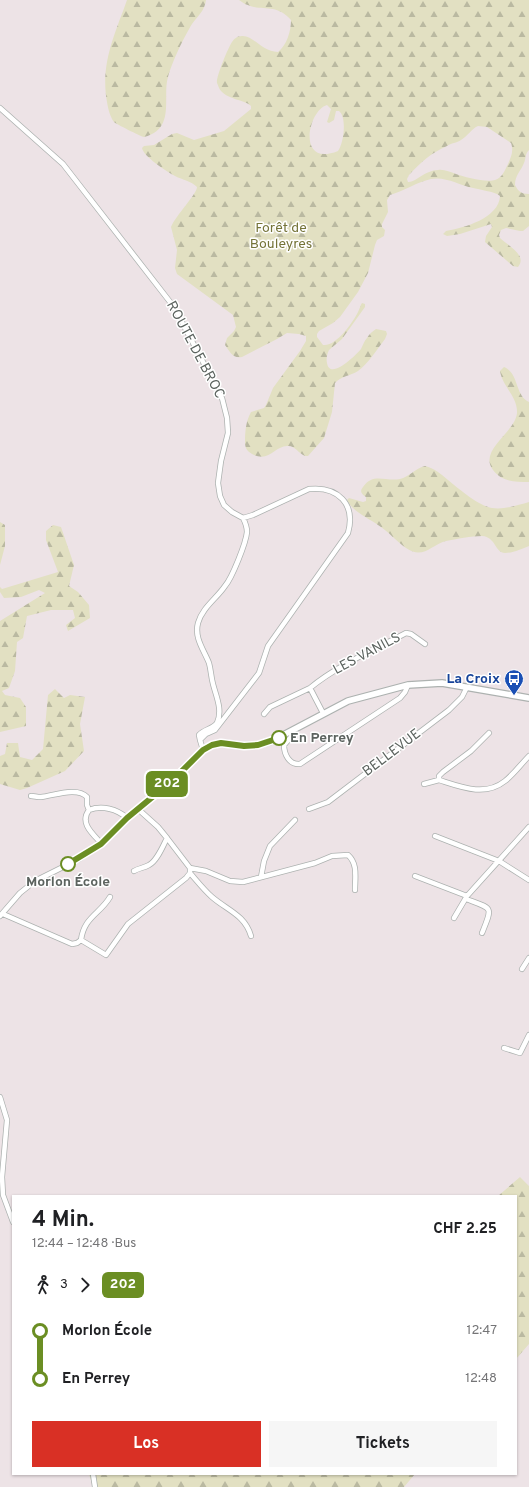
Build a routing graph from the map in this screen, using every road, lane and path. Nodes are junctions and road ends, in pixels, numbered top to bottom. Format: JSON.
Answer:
{"nodes":[{"id":1,"x":0,"y":108,"type":"edge"},
{"id":2,"x":244,"y":518,"type":"junction"},
{"id":3,"x":425,"y":644,"type":"dead end"},
{"id":4,"x":408,"y":685,"type":"junction"},
{"id":5,"x":467,"y":687,"type":"junction"},
{"id":6,"x":310,"y":688,"type":"junction"},
{"id":7,"x":529,"y":698,"type":"edge"},
{"id":8,"x":323,"y":713,"type":"junction"},
{"id":9,"x":264,"y":714,"type":"dead end"},
{"id":10,"x":293,"y":730,"type":"junction"},
{"id":11,"x":489,"y":733,"type":"dead end"},
{"id":12,"x":200,"y":740,"type":"junction"},
{"id":13,"x":203,"y":750,"type":"junction"},
{"id":14,"x":529,"y":756,"type":"edge"},
{"id":15,"x":439,"y":780,"type":"junction"},
{"id":16,"x":424,"y":784,"type":"dead end"},
{"id":17,"x":31,"y":796,"type":"dead end"},
{"id":18,"x":309,"y":808,"type":"dead end"},
{"id":19,"x":138,"y":809,"type":"junction"},
{"id":20,"x":89,"y":810,"type":"junction"},
{"id":21,"x":127,"y":818,"type":"junction"},
{"id":22,"x":295,"y":820,"type":"dead end"},
{"id":23,"x":529,"y":827,"type":"edge"},
{"id":24,"x":435,"y":836,"type":"dead end"},
{"id":25,"x":167,"y":838,"type":"junction"},
{"id":26,"x":101,"y":844,"type":"junction"},
{"id":27,"x":499,"y":861,"type":"junction"},
{"id":28,"x":134,"y":871,"type":"dead end"},
{"id":29,"x":190,"y":871,"type":"junction"},
{"id":30,"x":415,"y":876,"type":"dead end"},
{"id":31,"x":261,"y":878,"type":"junction"},
{"id":32,"x":529,"y":880,"type":"edge"},
{"id":33,"x":355,"y":890,"type":"dead end"},
{"id":34,"x":110,"y":897,"type":"dead end"},
{"id":35,"x":467,"y":898,"type":"junction"},
{"id":36,"x":1,"y":915,"type":"edge"},
{"id":37,"x":454,"y":918,"type":"dead end"},
{"id":38,"x":482,"y":933,"type":"dead end"},
{"id":39,"x":251,"y":936,"type":"dead end"},
{"id":40,"x":80,"y":940,"type":"junction"},
{"id":41,"x":529,"y":958,"type":"edge"},
{"id":42,"x":522,"y":969,"type":"dead end"},
{"id":43,"x":529,"y":1035,"type":"edge"},
{"id":44,"x":504,"y":1048,"type":"dead end"},
{"id":45,"x":0,"y":1097,"type":"edge"},
{"id":46,"x":12,"y":1219,"type":"edge"},
{"id":47,"x":93,"y":1475,"type":"edge"},
{"id":48,"x":95,"y":1487,"type":"edge"}],
"edges":[{"from":1,"to":2,"type":"street","name":"ROUTE DE BROC"},
{"from":2,"to":12,"type":"street"},
{"from":2,"to":12,"type":"street"},
{"from":3,"to":6,"type":"street","name":"LES VANILS"},
{"from":4,"to":5,"type":"street"},
{"from":4,"to":8,"type":"street"},
{"from":4,"to":10,"type":"street"},
{"from":5,"to":7,"type":"street"},
{"from":5,"to":18,"type":"street","name":"BELLEVUE"},
{"from":6,"to":8,"type":"street"},
{"from":6,"to":9,"type":"street","name":"LES VANILS"},
{"from":8,"to":10,"type":"street"},
{"from":10,"to":13,"type":"street"},
{"from":11,"to":15,"type":"street"},
{"from":12,"to":13,"type":"street"},
{"from":13,"to":19,"type":"street"},
{"from":14,"to":15,"type":"street"},
{"from":15,"to":16,"type":"street"},
{"from":17,"to":20,"type":"street"},
{"from":19,"to":21,"type":"street"},
{"from":19,"to":25,"type":"street"},
{"from":20,"to":21,"type":"street"},
{"from":20,"to":26,"type":"street"},
{"from":21,"to":26,"type":"street"},
{"from":22,"to":31,"type":"street"},
{"from":23,"to":27,"type":"street"},
{"from":24,"to":27,"type":"street"},
{"from":25,"to":28,"type":"street"},
{"from":25,"to":29,"type":"street"},
{"from":26,"to":36,"type":"street"},
{"from":27,"to":32,"type":"street"},
{"from":27,"to":35,"type":"street"},
{"from":29,"to":31,"type":"street"},
{"from":29,"to":39,"type":"street"},
{"from":29,"to":40,"type":"street"},
{"from":30,"to":35,"type":"street"},
{"from":31,"to":33,"type":"street"},
{"from":34,"to":40,"type":"street"},
{"from":35,"to":37,"type":"street"},
{"from":35,"to":38,"type":"street"},
{"from":36,"to":40,"type":"street"},
{"from":41,"to":42,"type":"street"},
{"from":43,"to":44,"type":"street"},
{"from":45,"to":46,"type":"street"},
{"from":47,"to":48,"type":"street"}]}
